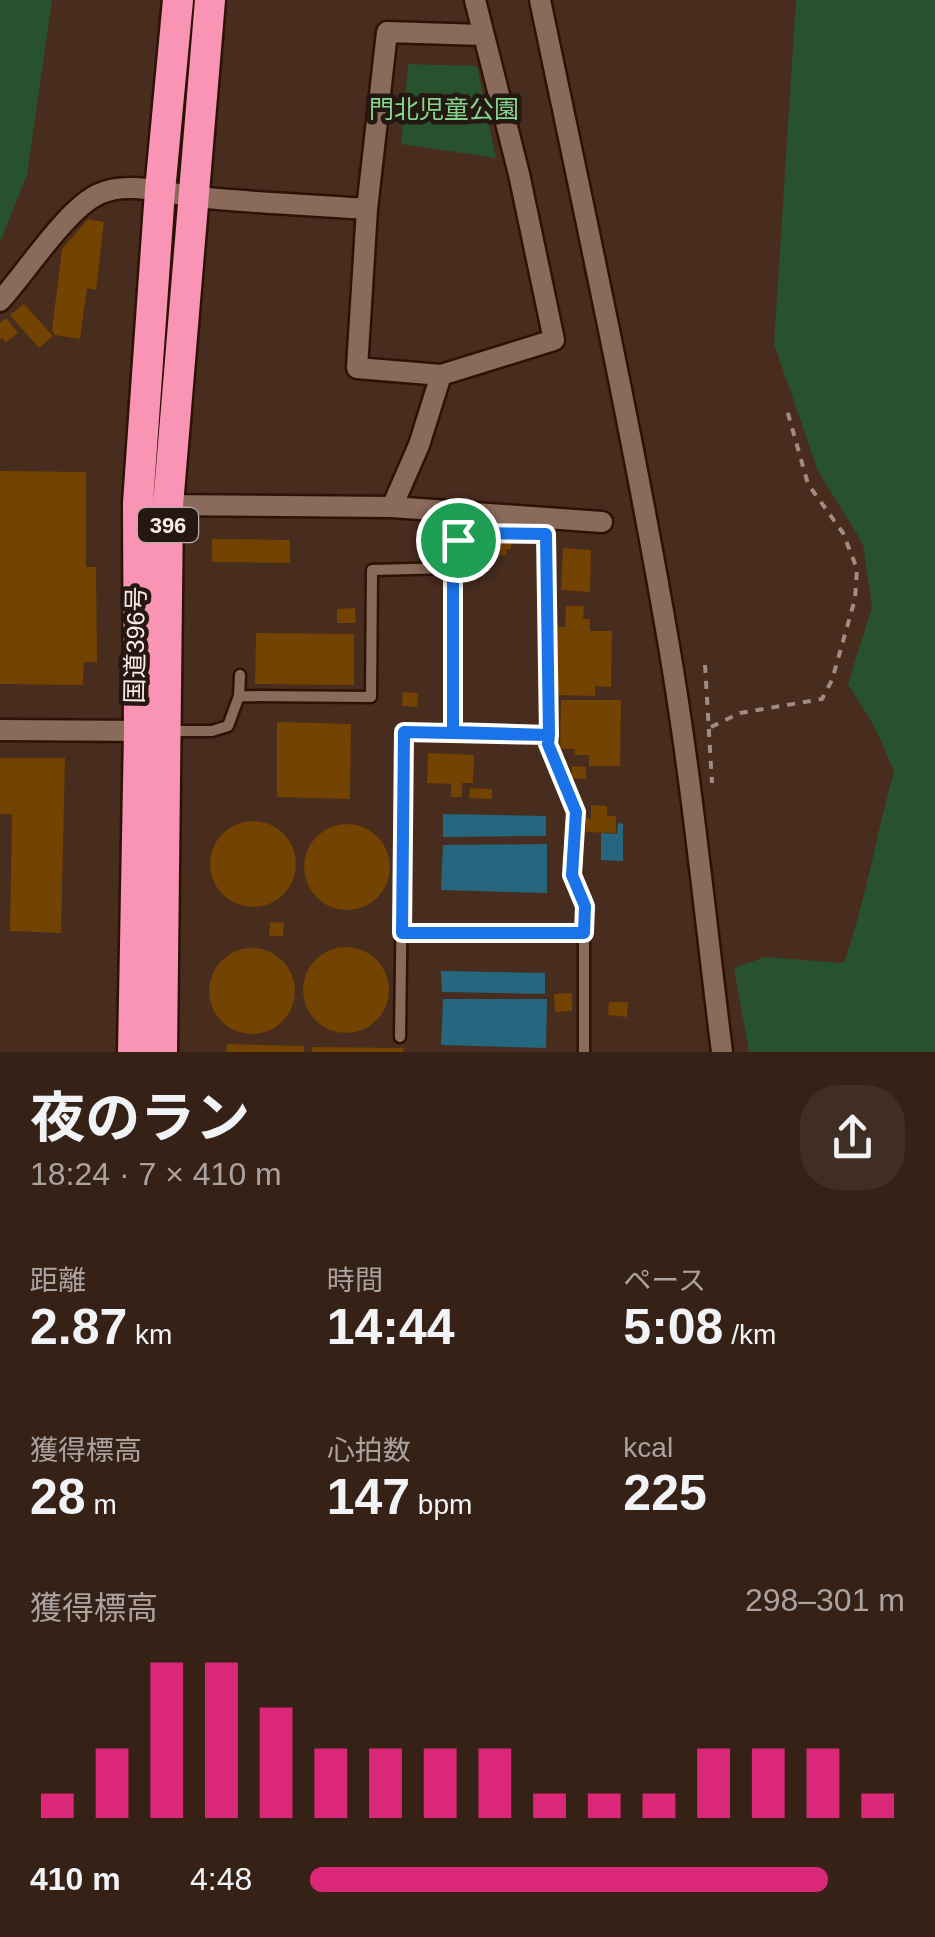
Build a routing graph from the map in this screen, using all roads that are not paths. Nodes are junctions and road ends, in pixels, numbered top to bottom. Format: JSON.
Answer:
{"nodes":[{"id":1,"x":178,"y":0,"type":"edge"},
{"id":2,"x":210,"y":0,"type":"edge"},
{"id":3,"x":474,"y":0,"type":"edge"},
{"id":4,"x":540,"y":0,"type":"edge"},
{"id":5,"x":483,"y":34,"type":"junction"},
{"id":6,"x":160,"y":191,"type":"junction"},
{"id":7,"x":194,"y":197,"type":"junction"},
{"id":8,"x":367,"y":209,"type":"junction"},
{"id":9,"x":0,"y":301,"type":"edge"},
{"id":10,"x":442,"y":374,"type":"junction"},
{"id":11,"x":153,"y":504,"type":"junction"},
{"id":12,"x":392,"y":508,"type":"junction"},
{"id":13,"x":602,"y":522,"type":"dead end"},
{"id":14,"x":453,"y":568,"type":"junction"},
{"id":15,"x":240,"y":675,"type":"dead end"},
{"id":16,"x":239,"y":696,"type":"junction"},
{"id":17,"x":0,"y":730,"type":"edge"},
{"id":18,"x":152,"y":731,"type":"junction"},
{"id":19,"x":453,"y":732,"type":"junction"},
{"id":20,"x":549,"y":735,"type":"junction"},
{"id":21,"x":402,"y":933,"type":"junction"},
{"id":22,"x":584,"y":933,"type":"junction"},
{"id":23,"x":400,"y":1037,"type":"dead end"},
{"id":24,"x":133,"y":1052,"type":"edge"},
{"id":25,"x":162,"y":1052,"type":"edge"},
{"id":26,"x":584,"y":1052,"type":"edge"},
{"id":27,"x":722,"y":1052,"type":"edge"}],
"edges":[{"from":1,"to":6,"type":"highway","name":"国道396号","number":"396"},
{"from":2,"to":7,"type":"highway","name":"国道396号","number":"396"},
{"from":3,"to":5,"type":"street"},
{"from":4,"to":27,"type":"street"},
{"from":5,"to":8,"type":"street"},
{"from":5,"to":10,"type":"street"},
{"from":6,"to":7,"type":"street"},
{"from":6,"to":9,"type":"street"},
{"from":6,"to":11,"type":"highway","name":"国道396号","number":"396"},
{"from":7,"to":8,"type":"street"},
{"from":7,"to":11,"type":"highway","name":"国道396号","number":"396"},
{"from":8,"to":10,"type":"street"},
{"from":10,"to":12,"type":"street"},
{"from":11,"to":12,"type":"street"},
{"from":11,"to":18,"type":"highway","name":"国道396号","number":"396"},
{"from":12,"to":13,"type":"street"},
{"from":14,"to":16,"type":"lane"},
{"from":14,"to":19,"type":"lane"},
{"from":14,"to":20,"type":"lane"},
{"from":15,"to":16,"type":"lane"},
{"from":16,"to":18,"type":"lane"},
{"from":17,"to":18,"type":"street"},
{"from":18,"to":24,"type":"highway","name":"国道396号","number":"396"},
{"from":18,"to":25,"type":"highway","name":"国道396号","number":"396"},
{"from":19,"to":20,"type":"lane"},
{"from":19,"to":21,"type":"lane"},
{"from":20,"to":22,"type":"lane"},
{"from":21,"to":22,"type":"lane"},
{"from":21,"to":23,"type":"lane"},
{"from":22,"to":26,"type":"lane"}]}
